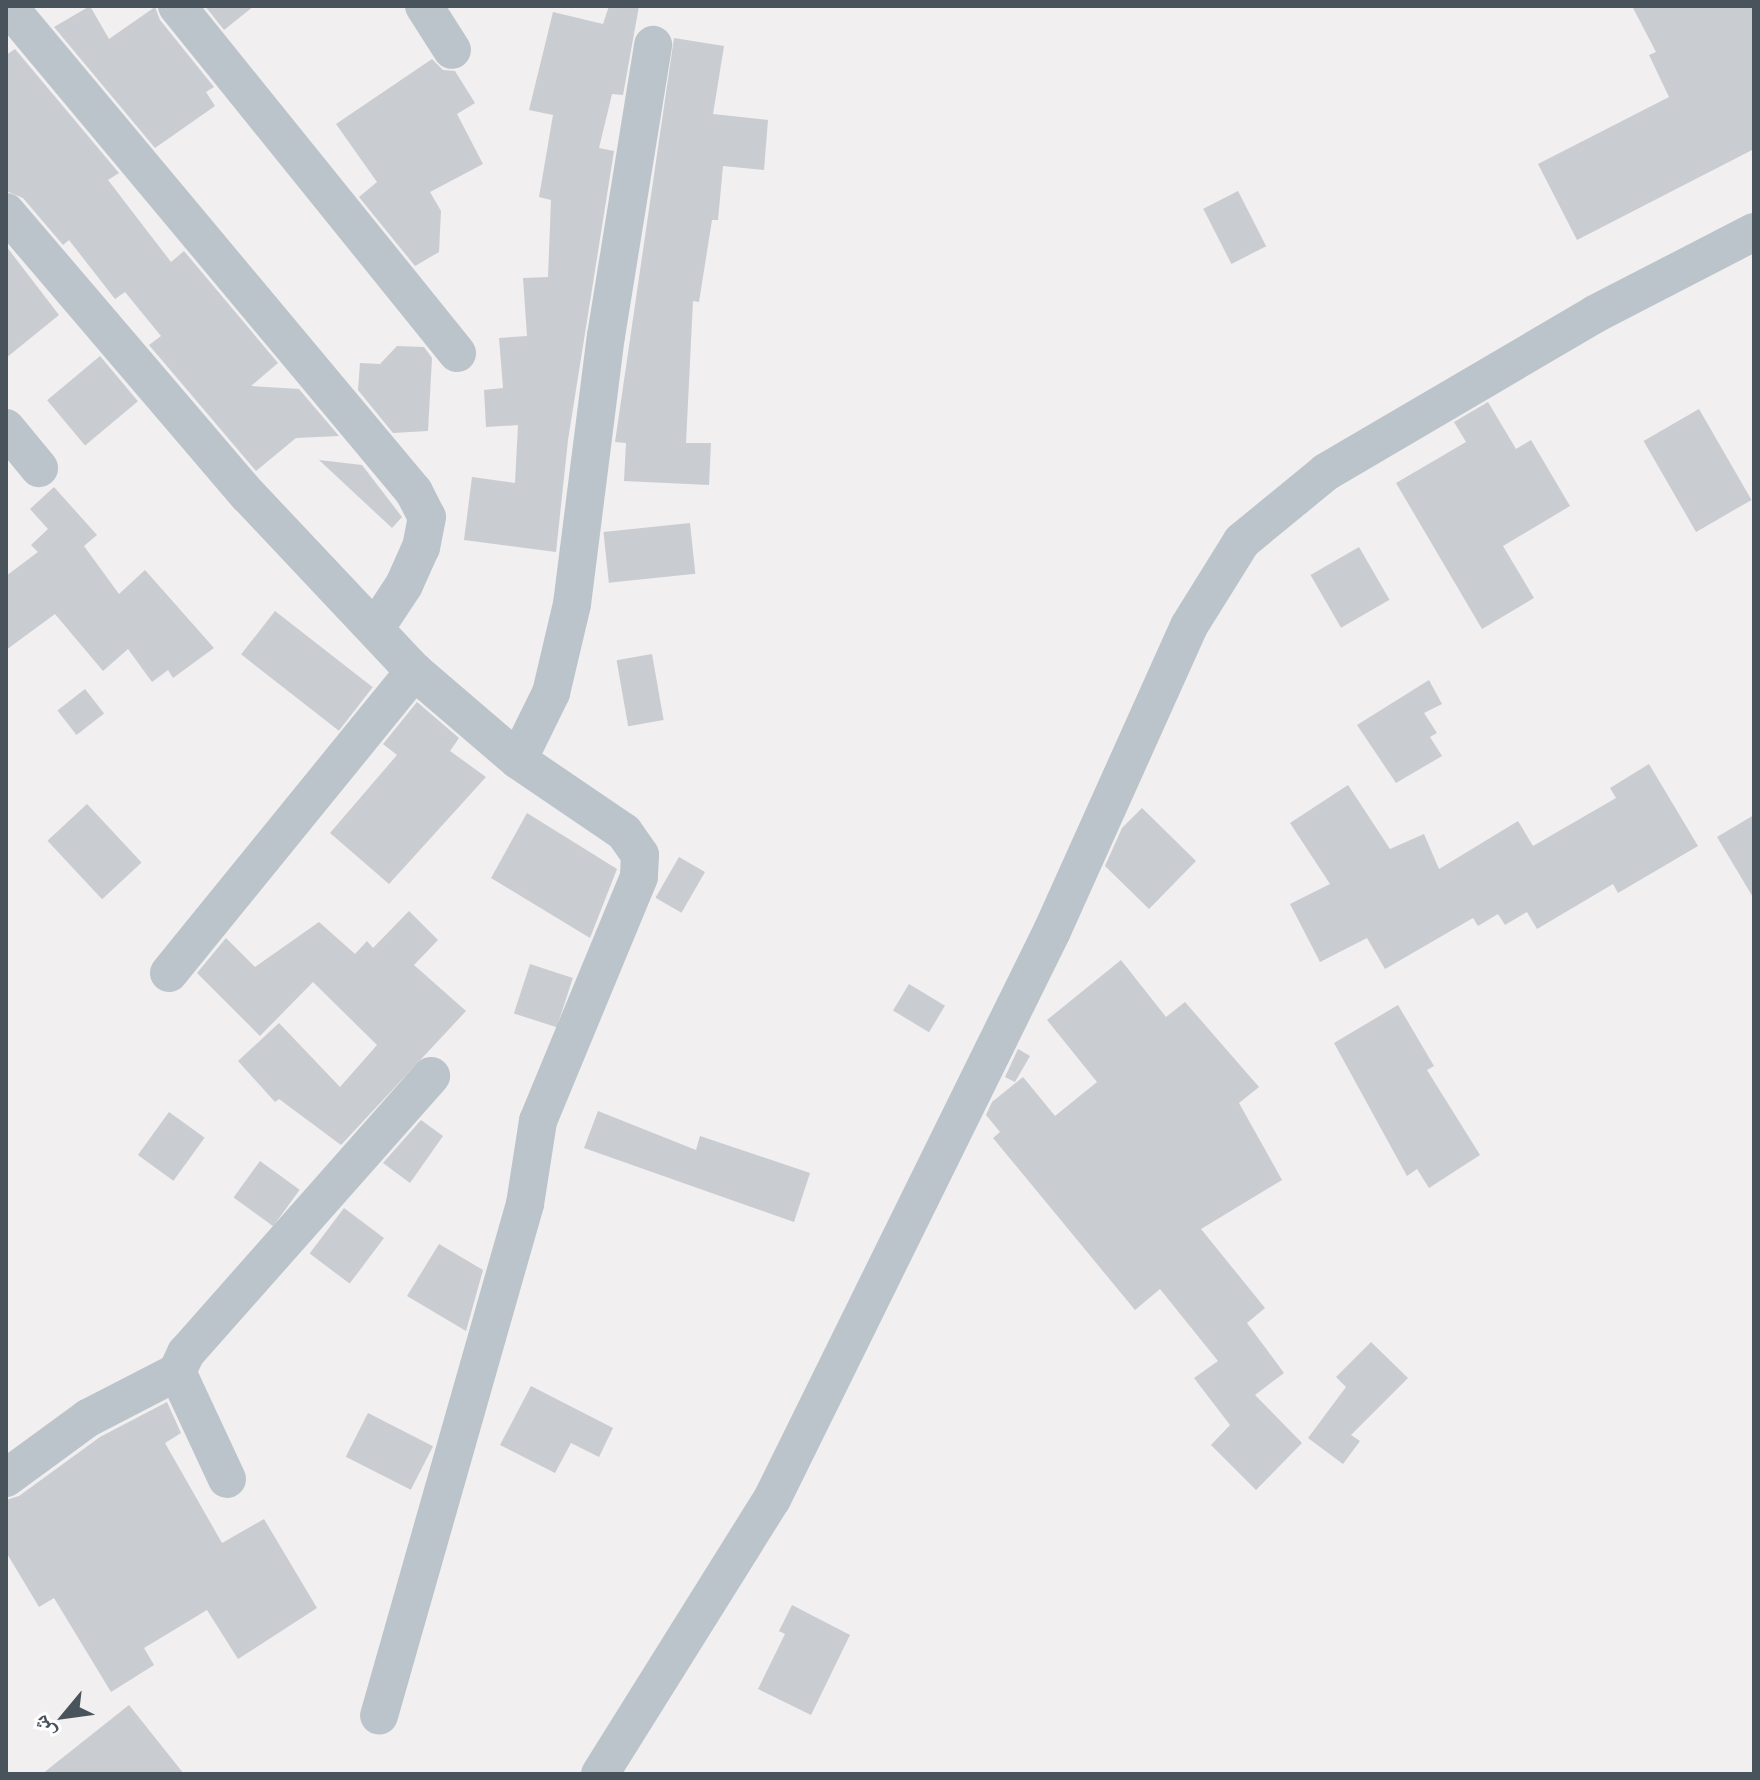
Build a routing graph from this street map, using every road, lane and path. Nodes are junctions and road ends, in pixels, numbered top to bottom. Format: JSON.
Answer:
{"nodes":[{"id":1,"x":8,"y":6,"type":"edge"},
{"id":2,"x":177,"y":6,"type":"edge"},
{"id":3,"x":424,"y":6,"type":"edge"},
{"id":4,"x":653,"y":45,"type":"dead end"},
{"id":5,"x":452,"y":50,"type":"dead end"},
{"id":6,"x":6,"y":212,"type":"edge"},
{"id":7,"x":1754,"y":232,"type":"edge"},
{"id":8,"x":457,"y":353,"type":"dead end"},
{"id":9,"x":6,"y":428,"type":"edge"},
{"id":10,"x":39,"y":468,"type":"dead end"},
{"id":11,"x":377,"y":626,"type":"junction"},
{"id":12,"x":414,"y":671,"type":"junction"},
{"id":13,"x":518,"y":760,"type":"junction"},
{"id":14,"x":169,"y":973,"type":"dead end"},
{"id":15,"x":431,"y":1076,"type":"dead end"},
{"id":16,"x":177,"y":1372,"type":"junction"},
{"id":17,"x":6,"y":1478,"type":"edge"},
{"id":18,"x":227,"y":1479,"type":"dead end"},
{"id":19,"x":379,"y":1716,"type":"dead end"},
{"id":20,"x":600,"y":1774,"type":"edge"}],
"edges":[{"from":1,"to":11,"type":"street"},
{"from":2,"to":8,"type":"street"},
{"from":3,"to":5,"type":"street"},
{"from":4,"to":13,"type":"street"},
{"from":6,"to":11,"type":"street"},
{"from":7,"to":20,"type":"street"},
{"from":9,"to":10,"type":"street"},
{"from":11,"to":12,"type":"street"},
{"from":12,"to":13,"type":"street"},
{"from":12,"to":14,"type":"street"},
{"from":13,"to":19,"type":"street"},
{"from":15,"to":16,"type":"street"},
{"from":16,"to":17,"type":"street"},
{"from":16,"to":18,"type":"street"}]}
